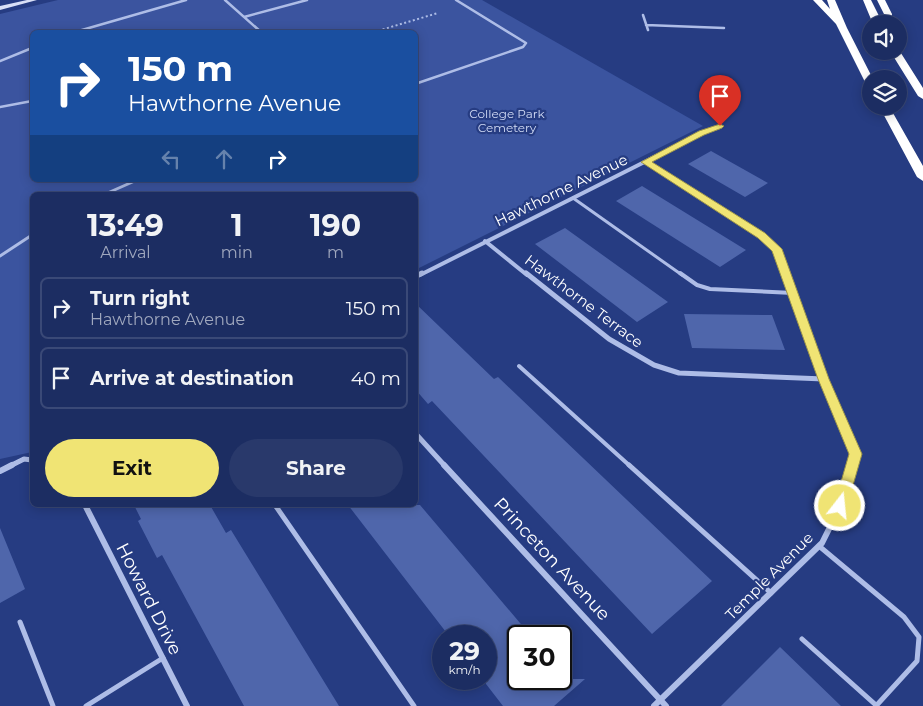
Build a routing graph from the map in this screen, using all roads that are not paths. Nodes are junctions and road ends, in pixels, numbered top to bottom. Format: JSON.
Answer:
{"nodes":[{"id":1,"x":33,"y":0,"type":"edge"},
{"id":2,"x":186,"y":0,"type":"edge"},
{"id":3,"x":225,"y":0,"type":"edge"},
{"id":4,"x":307,"y":0,"type":"edge"},
{"id":5,"x":456,"y":0,"type":"edge"},
{"id":6,"x":816,"y":0,"type":"edge"},
{"id":7,"x":831,"y":0,"type":"edge"},
{"id":8,"x":867,"y":0,"type":"edge"},
{"id":9,"x":881,"y":0,"type":"edge"},
{"id":10,"x":0,"y":8,"type":"edge"},
{"id":11,"x":643,"y":15,"type":"dead end"},
{"id":12,"x":874,"y":15,"type":"edge"},
{"id":13,"x":888,"y":15,"type":"edge"},
{"id":14,"x":244,"y":17,"type":"junction"},
{"id":15,"x":646,"y":25,"type":"junction"},
{"id":16,"x":724,"y":28,"type":"dead end"},
{"id":17,"x":842,"y":28,"type":"junction"},
{"id":18,"x":82,"y":30,"type":"edge"},
{"id":19,"x":259,"y":30,"type":"edge"},
{"id":20,"x":648,"y":30,"type":"dead end"},
{"id":21,"x":30,"y":49,"type":"edge"},
{"id":22,"x":901,"y":60,"type":"edge"},
{"id":23,"x":0,"y":61,"type":"edge"},
{"id":24,"x":864,"y":70,"type":"edge"},
{"id":25,"x":418,"y":83,"type":"edge"},
{"id":26,"x":923,"y":96,"type":"edge"},
{"id":27,"x":30,"y":101,"type":"edge"},
{"id":28,"x":0,"y":107,"type":"edge"},
{"id":29,"x":889,"y":115,"type":"edge"},
{"id":30,"x":720,"y":126,"type":"dead end"},
{"id":31,"x":645,"y":162,"type":"junction"},
{"id":32,"x":923,"y":177,"type":"edge"},
{"id":33,"x":132,"y":182,"type":"edge"},
{"id":34,"x":110,"y":192,"type":"edge"},
{"id":35,"x":573,"y":198,"type":"junction"},
{"id":36,"x":30,"y":236,"type":"edge"},
{"id":37,"x":485,"y":241,"type":"junction"},
{"id":38,"x":0,"y":256,"type":"edge"},
{"id":39,"x":418,"y":275,"type":"edge"},
{"id":40,"x":793,"y":293,"type":"junction"},
{"id":41,"x":519,"y":366,"type":"dead end"},
{"id":42,"x":824,"y":379,"type":"junction"},
{"id":43,"x":418,"y":435,"type":"edge"},
{"id":44,"x":30,"y":460,"type":"edge"},
{"id":45,"x":0,"y":471,"type":"edge"},
{"id":46,"x":86,"y":507,"type":"edge"},
{"id":47,"x":276,"y":507,"type":"edge"},
{"id":48,"x":819,"y":546,"type":"junction"},
{"id":49,"x":771,"y":593,"type":"junction"},
{"id":50,"x":20,"y":622,"type":"dead end"},
{"id":51,"x":802,"y":639,"type":"dead end"},
{"id":52,"x":163,"y":658,"type":"junction"},
{"id":53,"x":660,"y":700,"type":"junction"},
{"id":54,"x":53,"y":706,"type":"edge"},
{"id":55,"x":86,"y":706,"type":"edge"},
{"id":56,"x":187,"y":706,"type":"edge"},
{"id":57,"x":414,"y":706,"type":"edge"},
{"id":58,"x":654,"y":706,"type":"edge"},
{"id":59,"x":666,"y":706,"type":"edge"},
{"id":60,"x":876,"y":706,"type":"edge"}],
"edges":[{"from":1,"to":10,"type":"main road"},
{"from":2,"to":18,"type":"lane"},
{"from":3,"to":14,"type":"lane"},
{"from":4,"to":14,"type":"lane"},
{"from":5,"to":25,"type":"lane"},
{"from":6,"to":17,"type":"highway"},
{"from":7,"to":17,"type":"highway"},
{"from":8,"to":12,"type":"highway"},
{"from":9,"to":13,"type":"highway"},
{"from":11,"to":15,"type":"lane"},
{"from":14,"to":19,"type":"lane"},
{"from":15,"to":16,"type":"lane"},
{"from":15,"to":20,"type":"lane"},
{"from":17,"to":24,"type":"highway"},
{"from":21,"to":23,"type":"lane"},
{"from":22,"to":26,"type":"highway"},
{"from":27,"to":28,"type":"lane"},
{"from":29,"to":32,"type":"highway"},
{"from":30,"to":31,"type":"street","name":"Hawthorne Avenue"},
{"from":31,"to":35,"type":"street","name":"Hawthorne Avenue"},
{"from":31,"to":40,"type":"street","name":"Temple Avenue"},
{"from":33,"to":34,"type":"lane"},
{"from":35,"to":37,"type":"street","name":"Hawthorne Avenue"},
{"from":35,"to":40,"type":"lane"},
{"from":36,"to":38,"type":"lane"},
{"from":37,"to":39,"type":"street","name":"Hawthorne Avenue"},
{"from":37,"to":42,"type":"street","name":"Hawthorne Terrace"},
{"from":40,"to":42,"type":"street","name":"Temple Avenue"},
{"from":41,"to":49,"type":"lane"},
{"from":42,"to":48,"type":"street","name":"Temple Avenue"},
{"from":43,"to":53,"type":"street","name":"Princeton Avenue"},
{"from":44,"to":45,"type":"street"},
{"from":46,"to":52,"type":"street","name":"Howard Drive"},
{"from":47,"to":57,"type":"lane"},
{"from":48,"to":49,"type":"street","name":"Temple Avenue"},
{"from":48,"to":60,"type":"lane"},
{"from":49,"to":53,"type":"street","name":"Temple Avenue"},
{"from":50,"to":54,"type":"lane"},
{"from":51,"to":60,"type":"lane"},
{"from":52,"to":55,"type":"lane"},
{"from":52,"to":56,"type":"street","name":"Howard Drive"},
{"from":53,"to":58,"type":"street","name":"Temple Avenue"},
{"from":53,"to":59,"type":"street","name":"Princeton Avenue"}]}
